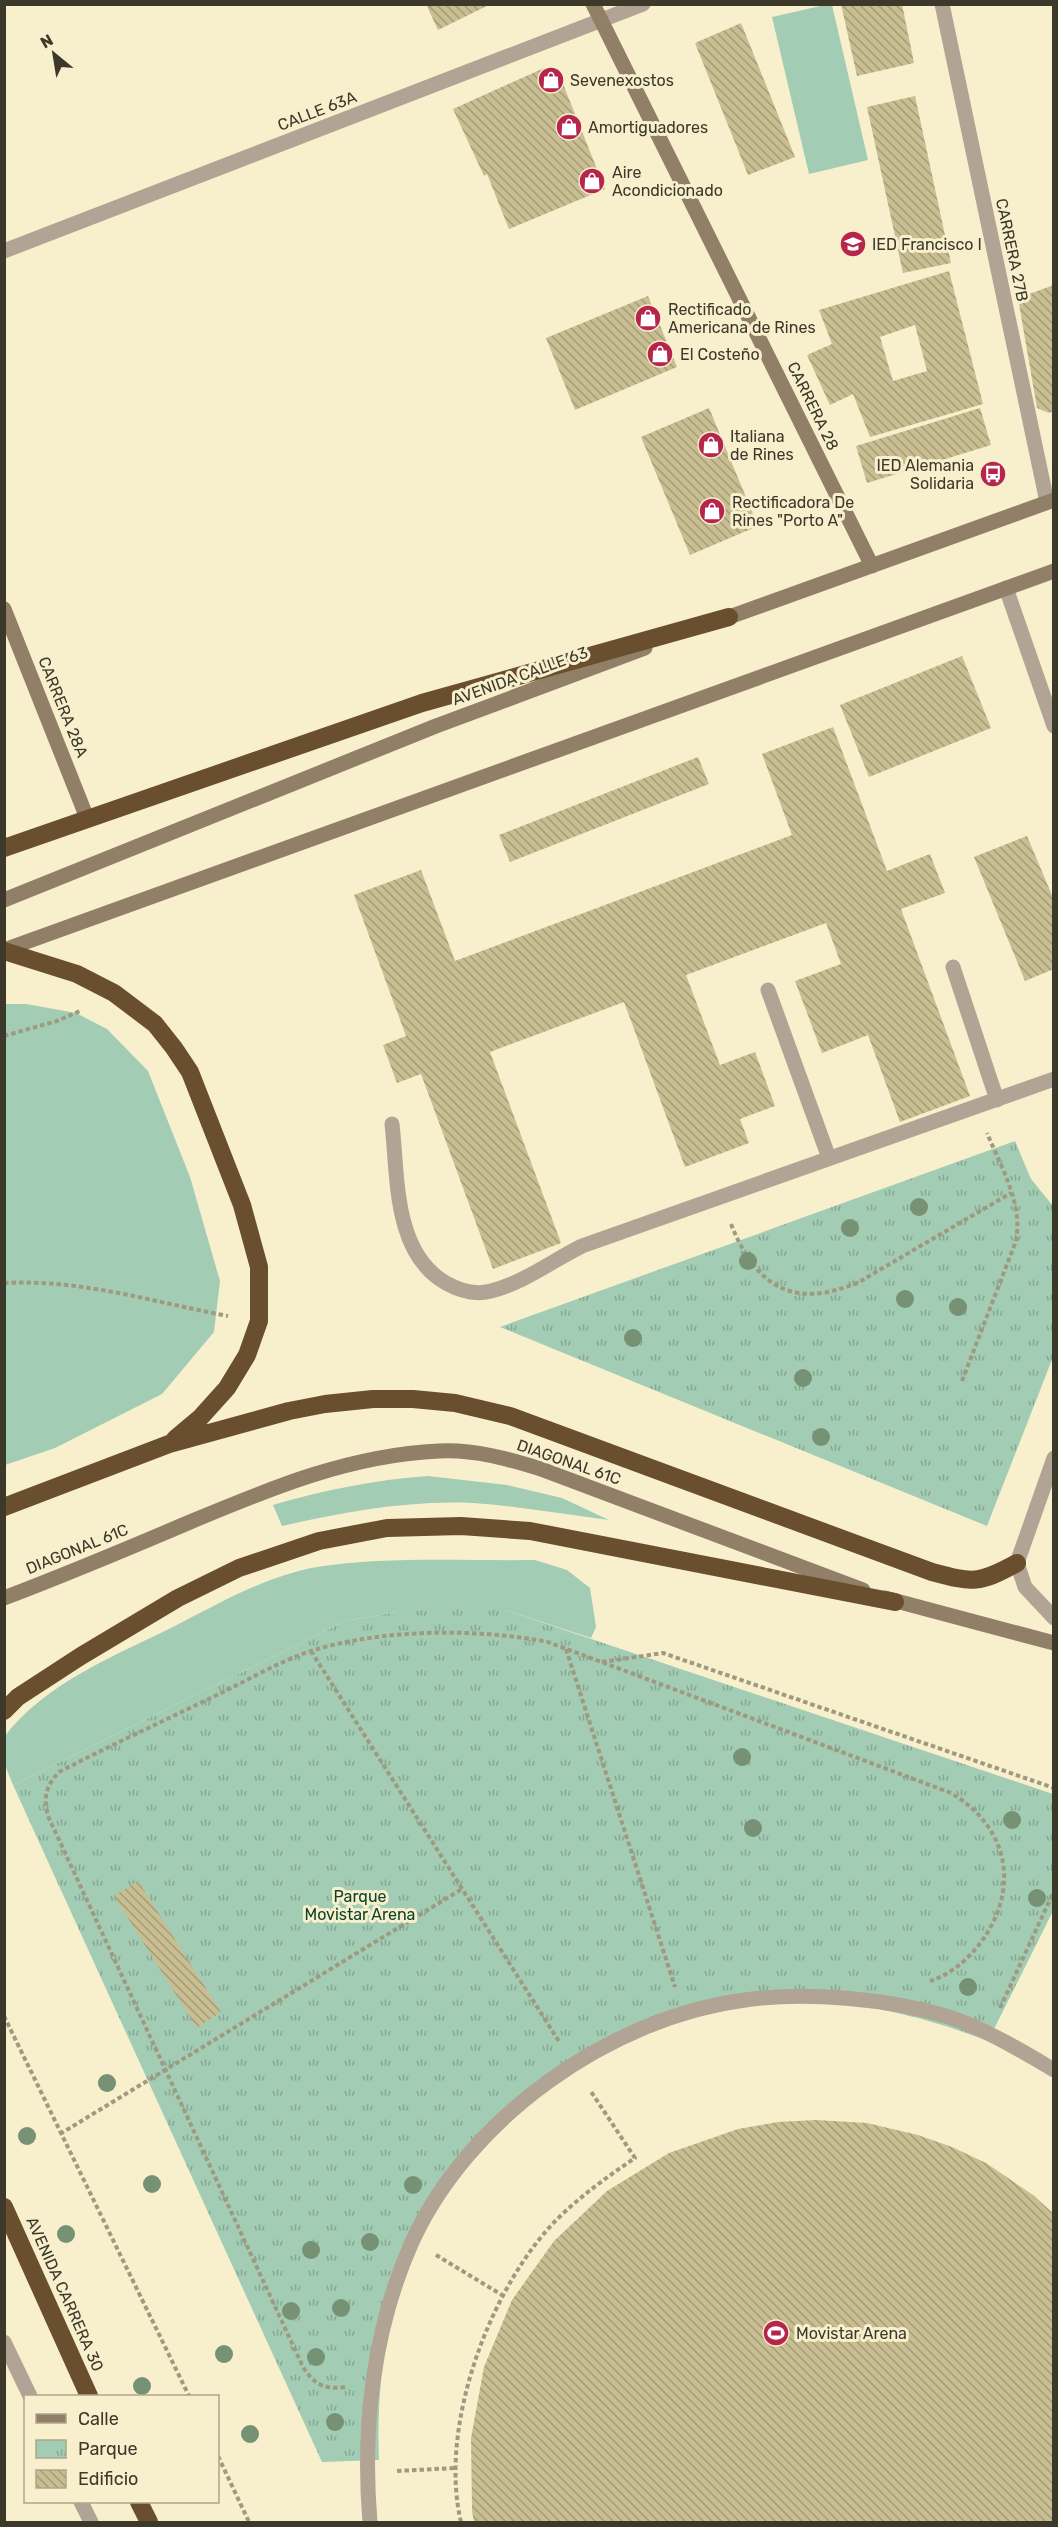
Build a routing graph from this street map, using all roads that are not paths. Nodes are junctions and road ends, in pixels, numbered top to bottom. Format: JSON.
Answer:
{"nodes":[{"id":1,"x":593,"y":4,"type":"edge"},
{"id":2,"x":643,"y":4,"type":"edge"},
{"id":3,"x":942,"y":4,"type":"edge"},
{"id":4,"x":601,"y":21,"type":"junction"},
{"id":5,"x":4,"y":251,"type":"edge"},
{"id":6,"x":1050,"y":501,"type":"edge"},
{"id":7,"x":872,"y":566,"type":"junction"},
{"id":8,"x":1053,"y":571,"type":"edge"},
{"id":9,"x":1006,"y":588,"type":"junction"},
{"id":10,"x":4,"y":609,"type":"edge"},
{"id":11,"x":729,"y":617,"type":"junction"},
{"id":12,"x":1053,"y":726,"type":"edge"},
{"id":13,"x":87,"y":818,"type":"junction"},
{"id":14,"x":4,"y":848,"type":"edge"},
{"id":15,"x":4,"y":900,"type":"edge"},
{"id":16,"x":4,"y":951,"type":"edge"},
{"id":17,"x":953,"y":967,"type":"dead end"},
{"id":18,"x":768,"y":990,"type":"dead end"},
{"id":19,"x":1053,"y":1080,"type":"edge"},
{"id":20,"x":997,"y":1100,"type":"junction"},
{"id":21,"x":392,"y":1124,"type":"dead end"},
{"id":22,"x":829,"y":1158,"type":"junction"},
{"id":23,"x":169,"y":1444,"type":"junction"},
{"id":24,"x":1053,"y":1458,"type":"edge"},
{"id":25,"x":4,"y":1507,"type":"edge"},
{"id":26,"x":1017,"y":1563,"type":"junction"},
{"id":27,"x":4,"y":1598,"type":"edge"},
{"id":28,"x":895,"y":1602,"type":"junction"},
{"id":29,"x":1053,"y":1618,"type":"edge"},
{"id":30,"x":1053,"y":1643,"type":"edge"},
{"id":31,"x":4,"y":1710,"type":"edge"},
{"id":32,"x":1053,"y":2070,"type":"edge"},
{"id":33,"x":4,"y":2207,"type":"edge"},
{"id":34,"x":4,"y":2342,"type":"edge"},
{"id":35,"x":29,"y":2395,"type":"edge"},
{"id":36,"x":88,"y":2395,"type":"edge"},
{"id":37,"x":81,"y":2503,"type":"edge"},
{"id":38,"x":139,"y":2503,"type":"edge"},
{"id":39,"x":91,"y":2523,"type":"edge"},
{"id":40,"x":149,"y":2523,"type":"edge"},
{"id":41,"x":370,"y":2523,"type":"edge"}],
"edges":[{"from":1,"to":4,"type":"main road","name":"CARRERA 28"},
{"from":2,"to":4,"type":"street","name":"CALLE 63A"},
{"from":3,"to":6,"type":"street","name":"CARRERA 27B"},
{"from":4,"to":5,"type":"street","name":"CALLE 63A"},
{"from":4,"to":7,"type":"main road","name":"CARRERA 28"},
{"from":6,"to":7,"type":"main road","name":"AVENIDA CALLE 63"},
{"from":7,"to":11,"type":"main road","name":"AVENIDA CALLE 63"},
{"from":8,"to":9,"type":"main road"},
{"from":9,"to":12,"type":"street"},
{"from":9,"to":16,"type":"main road"},
{"from":10,"to":13,"type":"main road","name":"CARRERA 28A"},
{"from":11,"to":13,"type":"highway"},
{"from":11,"to":15,"type":"main road","name":"AVENIDA CALLE 63"},
{"from":13,"to":14,"type":"highway"},
{"from":16,"to":23,"type":"highway"},
{"from":17,"to":20,"type":"street"},
{"from":18,"to":22,"type":"street"},
{"from":19,"to":20,"type":"street"},
{"from":20,"to":22,"type":"street"},
{"from":21,"to":22,"type":"street"},
{"from":23,"to":25,"type":"highway"},
{"from":23,"to":26,"type":"highway"},
{"from":24,"to":26,"type":"street"},
{"from":26,"to":29,"type":"street"},
{"from":27,"to":28,"type":"main road","name":"DIAGONAL 61C"},
{"from":28,"to":30,"type":"main road","name":"DIAGONAL 61C"},
{"from":28,"to":31,"type":"highway"},
{"from":32,"to":41,"type":"street"},
{"from":33,"to":36,"type":"highway","name":"AVENIDA CARRERA 30"},
{"from":34,"to":35,"type":"street"},
{"from":37,"to":39,"type":"street"},
{"from":38,"to":40,"type":"highway"}]}
